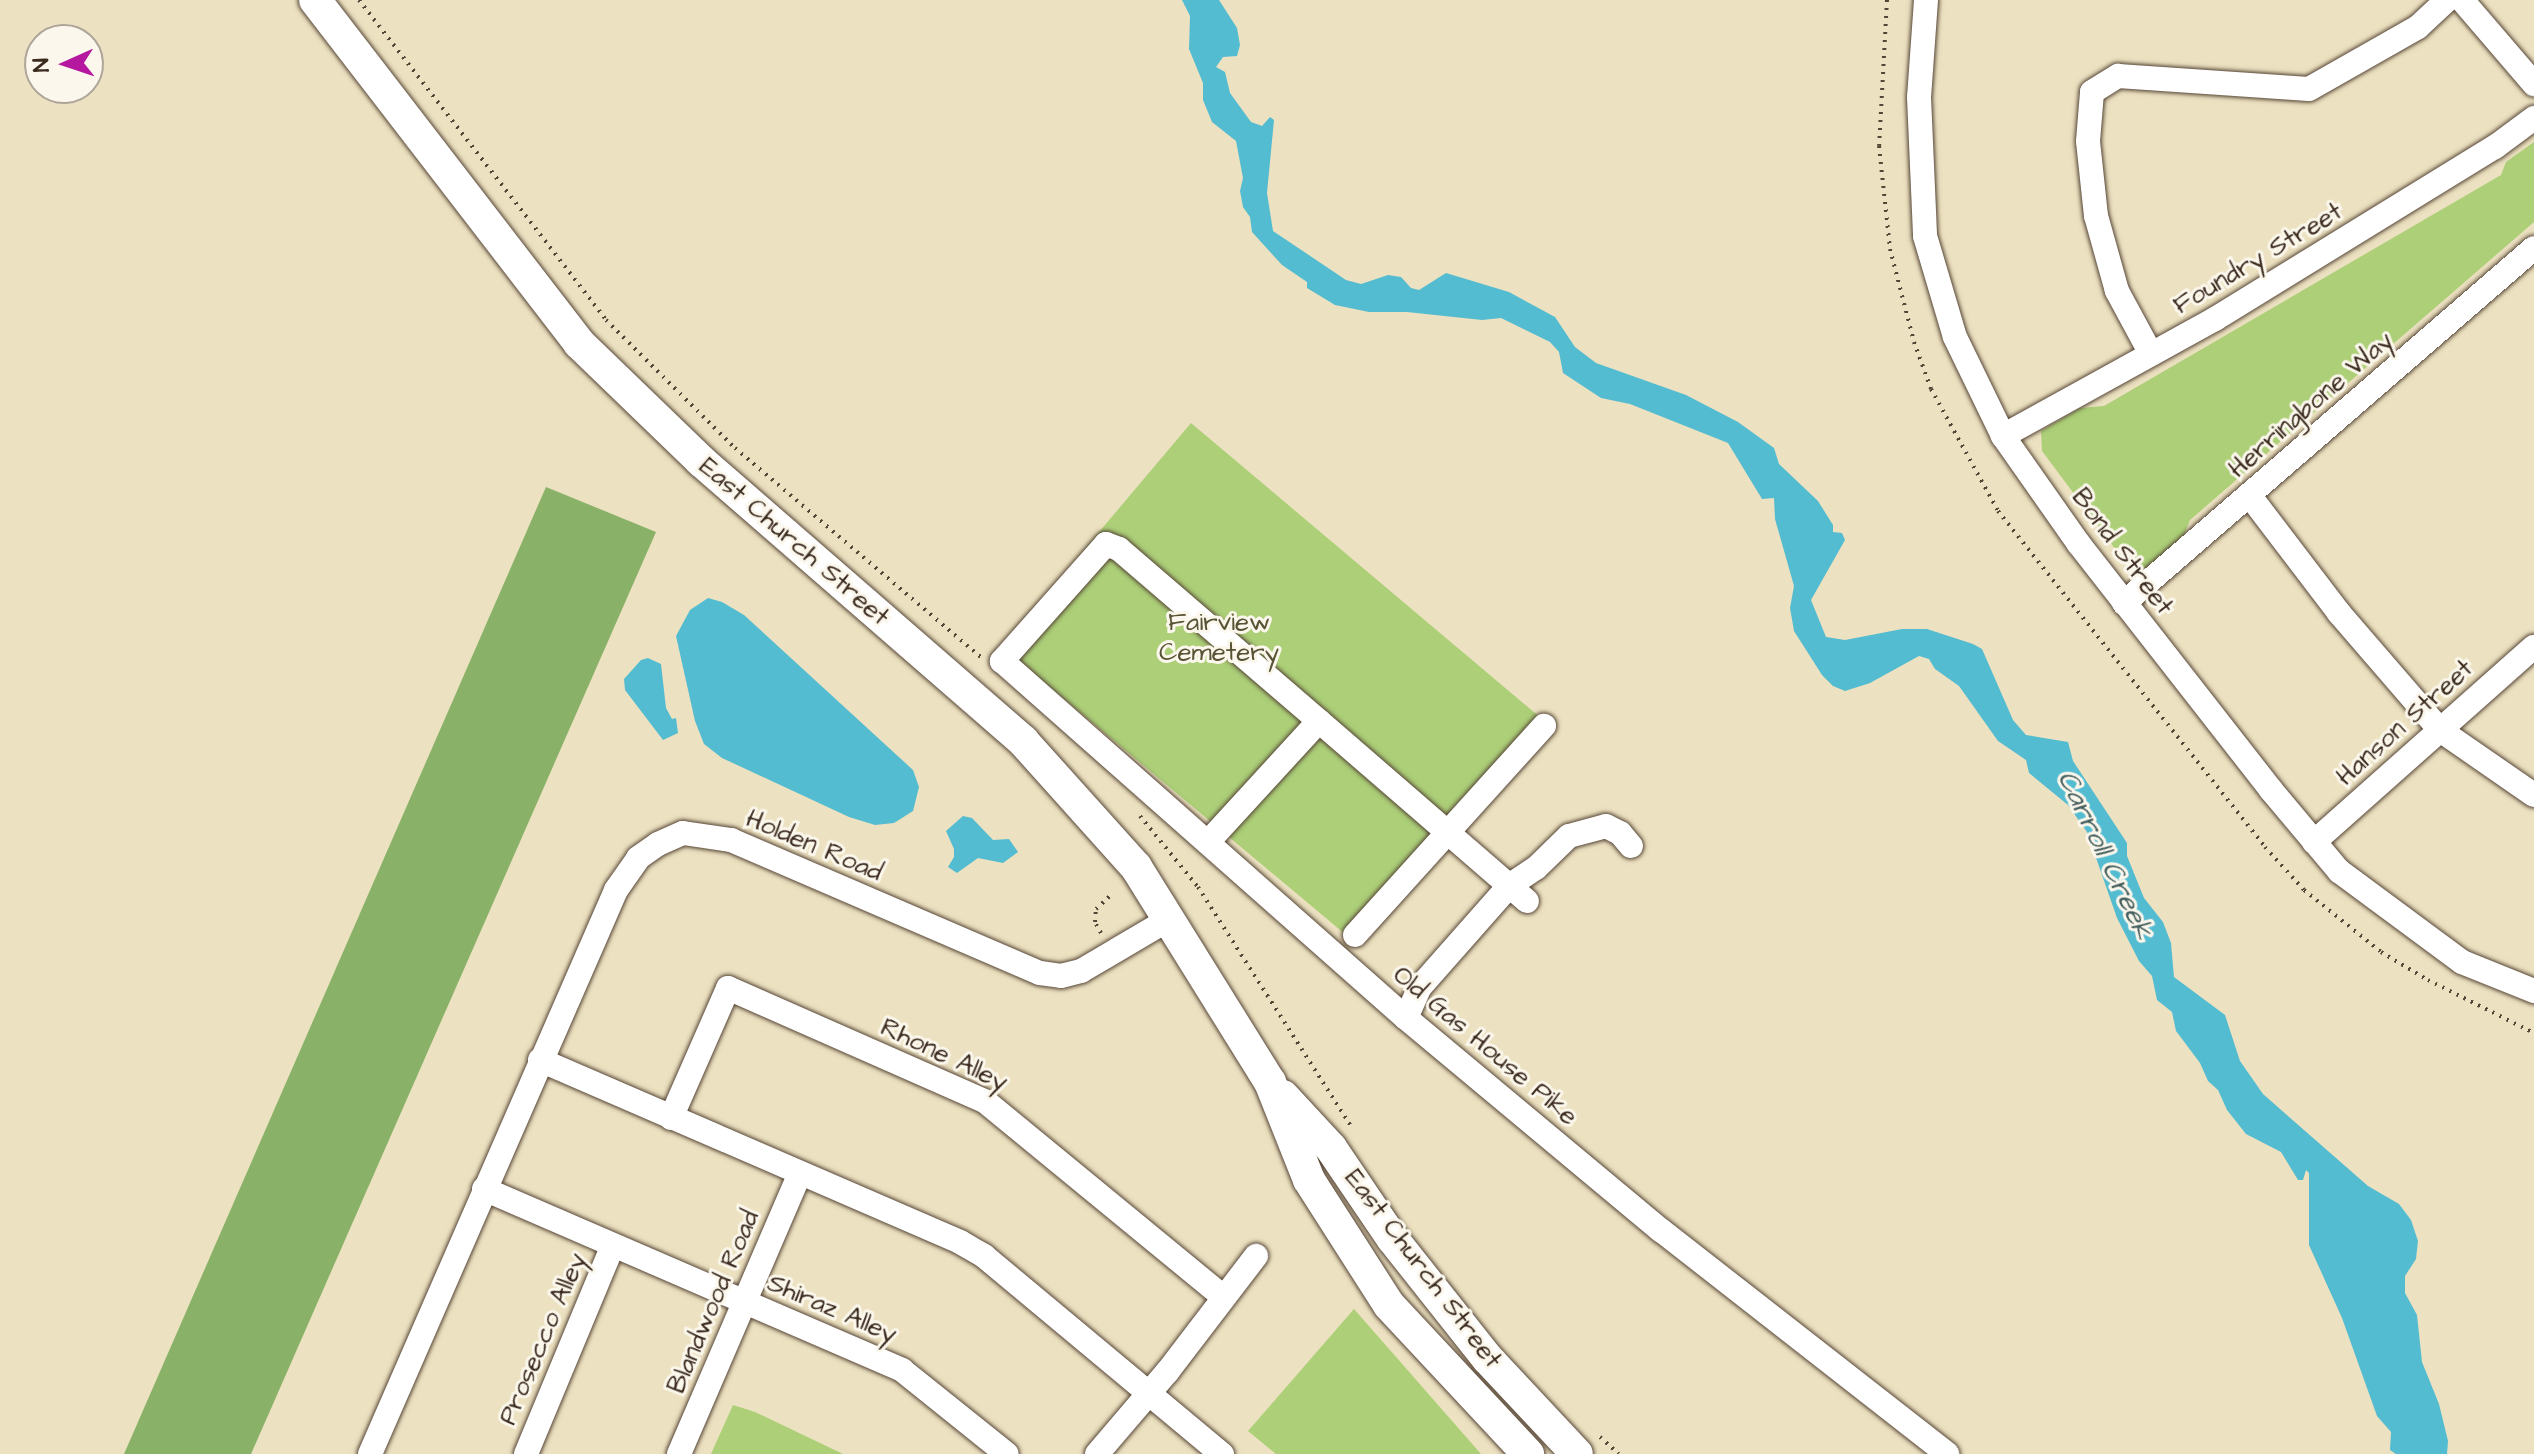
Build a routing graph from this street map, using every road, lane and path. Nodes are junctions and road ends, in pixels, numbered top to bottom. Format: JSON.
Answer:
{"nodes":[{"id":1,"x":315,"y":0,"type":"edge"},
{"id":2,"x":1926,"y":0,"type":"edge"},
{"id":3,"x":2447,"y":0,"type":"edge"},
{"id":4,"x":2462,"y":0,"type":"edge"},
{"id":5,"x":2534,"y":84,"type":"edge"},
{"id":6,"x":2534,"y":118,"type":"edge"},
{"id":7,"x":2534,"y":248,"type":"edge"},
{"id":8,"x":2151,"y":354,"type":"junction"},
{"id":9,"x":2003,"y":436,"type":"junction"},
{"id":10,"x":2250,"y":496,"type":"junction"},
{"id":11,"x":2124,"y":603,"type":"junction"},
{"id":12,"x":2534,"y":647,"type":"edge"},
{"id":13,"x":1319,"y":721,"type":"junction"},
{"id":14,"x":1544,"y":726,"type":"dead end"},
{"id":15,"x":2440,"y":730,"type":"junction"},
{"id":16,"x":2534,"y":795,"type":"edge"},
{"id":17,"x":1447,"y":833,"type":"junction"},
{"id":18,"x":1208,"y":842,"type":"junction"},
{"id":19,"x":2314,"y":842,"type":"junction"},
{"id":20,"x":1631,"y":846,"type":"dead end"},
{"id":21,"x":1113,"y":893,"type":"dead end"},
{"id":22,"x":1518,"y":894,"type":"junction"},
{"id":23,"x":1171,"y":918,"type":"junction"},
{"id":24,"x":1355,"y":935,"type":"dead end"},
{"id":25,"x":1102,"y":936,"type":"dead end"},
{"id":26,"x":2534,"y":991,"type":"edge"},
{"id":27,"x":1406,"y":1018,"type":"junction"},
{"id":28,"x":540,"y":1060,"type":"junction"},
{"id":29,"x":1270,"y":1082,"type":"junction"},
{"id":30,"x":671,"y":1118,"type":"junction"},
{"id":31,"x":800,"y":1173,"type":"junction"},
{"id":32,"x":484,"y":1189,"type":"junction"},
{"id":33,"x":613,"y":1245,"type":"junction"},
{"id":34,"x":1256,"y":1256,"type":"dead end"},
{"id":35,"x":1223,"y":1297,"type":"junction"},
{"id":36,"x":744,"y":1301,"type":"junction"},
{"id":37,"x":1146,"y":1393,"type":"junction"},
{"id":38,"x":370,"y":1454,"type":"edge"},
{"id":39,"x":526,"y":1454,"type":"edge"},
{"id":40,"x":679,"y":1454,"type":"edge"},
{"id":41,"x":1007,"y":1454,"type":"edge"},
{"id":42,"x":1097,"y":1454,"type":"edge"},
{"id":43,"x":1222,"y":1454,"type":"edge"},
{"id":44,"x":1528,"y":1454,"type":"edge"},
{"id":45,"x":1577,"y":1454,"type":"edge"},
{"id":46,"x":1947,"y":1454,"type":"edge"}],
"edges":[{"from":1,"to":23,"type":"main road","name":"East Church Street"},
{"from":2,"to":9,"type":"street","name":"Bond Street"},
{"from":3,"to":8,"type":"street"},
{"from":4,"to":5,"type":"street"},
{"from":6,"to":8,"type":"street","name":"Foundry Street"},
{"from":7,"to":10,"type":"street","name":"Herringbone Way"},
{"from":8,"to":9,"type":"street","name":"Foundry Street"},
{"from":9,"to":11,"type":"street","name":"Bond Street"},
{"from":10,"to":11,"type":"street","name":"Herringbone Way"},
{"from":10,"to":15,"type":"street"},
{"from":11,"to":19,"type":"street","name":"Bond Street"},
{"from":12,"to":15,"type":"street","name":"Hanson Street"},
{"from":13,"to":17,"type":"street"},
{"from":13,"to":18,"type":"street"},
{"from":13,"to":18,"type":"street","name":"Old Gas House Pike"},
{"from":14,"to":17,"type":"street"},
{"from":15,"to":16,"type":"street"},
{"from":15,"to":19,"type":"street","name":"Hanson Street"},
{"from":17,"to":22,"type":"street"},
{"from":17,"to":24,"type":"street"},
{"from":18,"to":27,"type":"street","name":"Old Gas House Pike"},
{"from":19,"to":26,"type":"street","name":"Bond Street"},
{"from":20,"to":22,"type":"street"},
{"from":21,"to":25,"type":"path"},
{"from":22,"to":27,"type":"street"},
{"from":23,"to":28,"type":"street","name":"Holden Road"},
{"from":23,"to":29,"type":"main road","name":"East Church Street"},
{"from":27,"to":46,"type":"street","name":"Old Gas House Pike"},
{"from":28,"to":30,"type":"street"},
{"from":28,"to":32,"type":"street","name":"Holden Road"},
{"from":29,"to":44,"type":"main road","name":"East Church Street"},
{"from":29,"to":45,"type":"main road","name":"East Church Street"},
{"from":30,"to":31,"type":"street"},
{"from":30,"to":35,"type":"street","name":"Rhone Alley"},
{"from":31,"to":36,"type":"street","name":"Blandwood Road"},
{"from":31,"to":37,"type":"street"},
{"from":32,"to":33,"type":"street","name":"Shiraz Alley"},
{"from":32,"to":38,"type":"street","name":"Holden Road"},
{"from":33,"to":36,"type":"street","name":"Shiraz Alley"},
{"from":33,"to":39,"type":"street","name":"Prosecco Alley"},
{"from":34,"to":35,"type":"street"},
{"from":35,"to":37,"type":"street"},
{"from":36,"to":40,"type":"street","name":"Blandwood Road"},
{"from":36,"to":41,"type":"street","name":"Shiraz Alley"},
{"from":37,"to":42,"type":"street"},
{"from":37,"to":43,"type":"street"}]}
